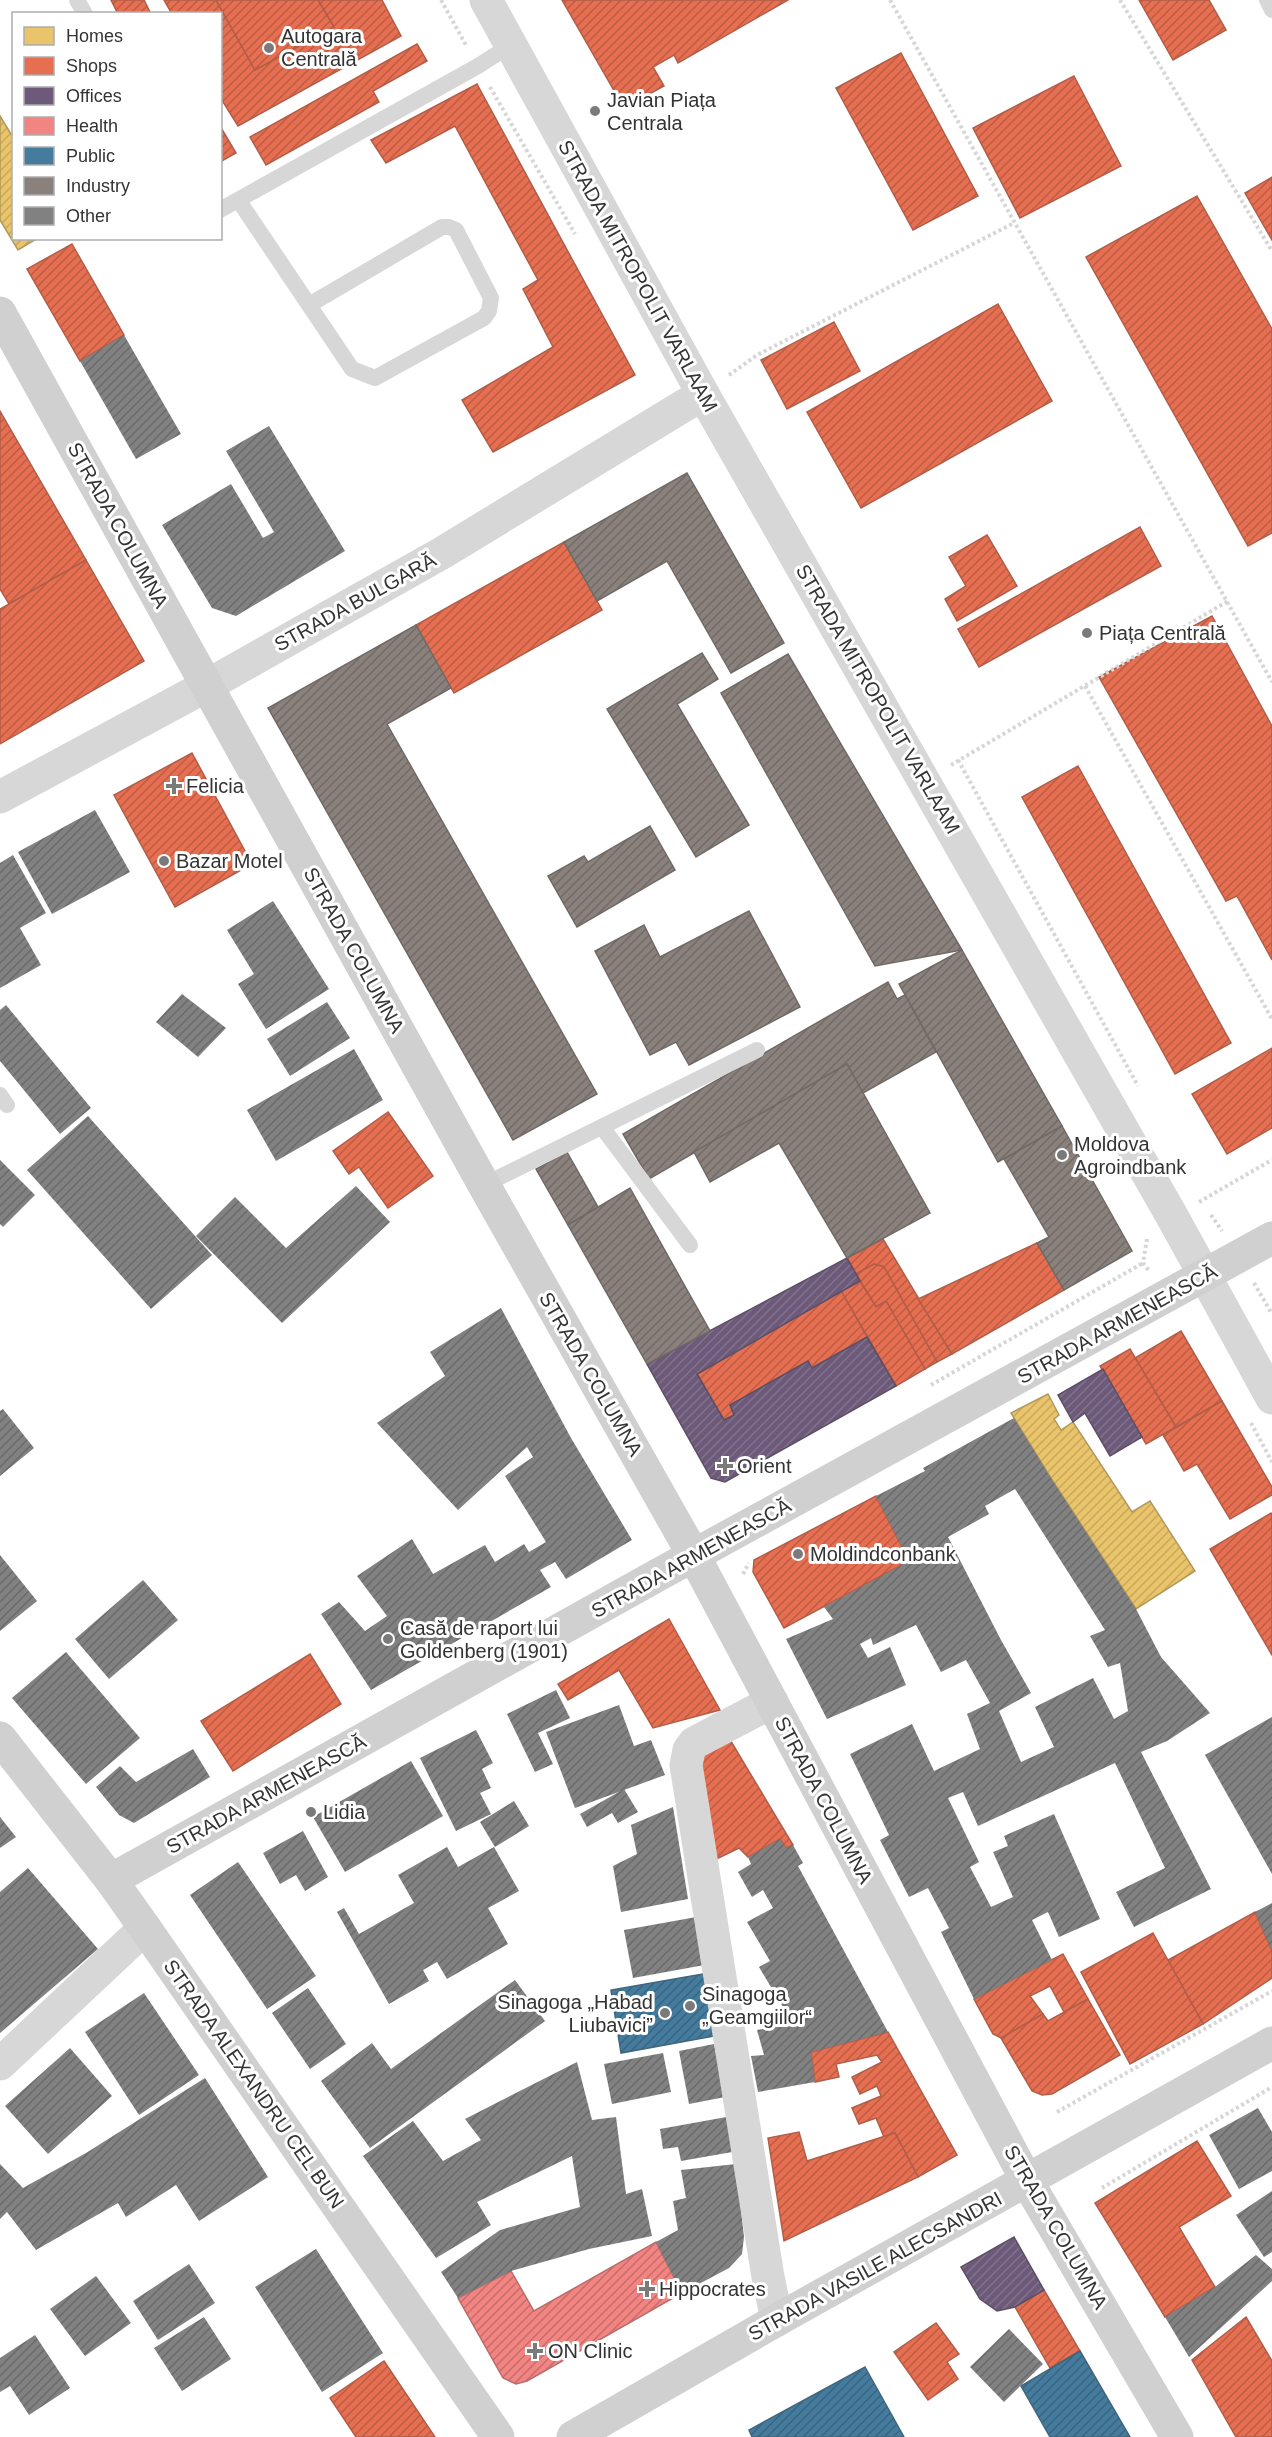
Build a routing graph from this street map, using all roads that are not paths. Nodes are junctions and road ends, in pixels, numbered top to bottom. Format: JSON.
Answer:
{"nodes":[{"id":1,"x":486,"y":0,"type":"edge"},
{"id":2,"x":1267,"y":0,"type":"edge"},
{"id":3,"x":1272,"y":10,"type":"edge"},
{"id":4,"x":511,"y":45,"type":"junction"},
{"id":5,"x":239,"y":201,"type":"junction"},
{"id":6,"x":222,"y":209,"type":"edge"},
{"id":7,"x":309,"y":305,"type":"junction"},
{"id":8,"x":0,"y":313,"type":"edge"},
{"id":9,"x":703,"y":394,"type":"junction"},
{"id":10,"x":208,"y":685,"type":"junction"},
{"id":11,"x":0,"y":797,"type":"edge"},
{"id":12,"x":757,"y":1050,"type":"dead end"},
{"id":13,"x":602,"y":1127,"type":"junction"},
{"id":14,"x":484,"y":1185,"type":"junction"},
{"id":15,"x":1272,"y":1238,"type":"edge"},
{"id":16,"x":690,"y":1245,"type":"dead end"},
{"id":17,"x":1206,"y":1276,"type":"junction"},
{"id":18,"x":1272,"y":1398,"type":"edge"},
{"id":19,"x":694,"y":1556,"type":"junction"},
{"id":20,"x":772,"y":1702,"type":"junction"},
{"id":21,"x":0,"y":1738,"type":"edge"},
{"id":22,"x":111,"y":1880,"type":"junction"},
{"id":23,"x":145,"y":1928,"type":"junction"},
{"id":24,"x":1272,"y":2043,"type":"edge"},
{"id":25,"x":0,"y":2064,"type":"edge"},
{"id":26,"x":1027,"y":2181,"type":"junction"},
{"id":27,"x":777,"y":2320,"type":"junction"},
{"id":28,"x":498,"y":2437,"type":"edge"},
{"id":29,"x":573,"y":2437,"type":"edge"},
{"id":30,"x":1178,"y":2437,"type":"edge"}],
"edges":[{"from":1,"to":4,"type":"street","name":"STRADA MITROPOLIT VARLAAM"},
{"from":2,"to":3,"type":"lane"},
{"from":4,"to":5,"type":"lane"},
{"from":4,"to":9,"type":"street","name":"STRADA MITROPOLIT VARLAAM"},
{"from":5,"to":6,"type":"lane"},
{"from":5,"to":7,"type":"lane"},
{"from":7,"to":7,"type":"lane"},
{"from":8,"to":10,"type":"main road","name":"STRADA COLUMNA"},
{"from":9,"to":10,"type":"street","name":"STRADA BULGARĂ"},
{"from":9,"to":17,"type":"street","name":"STRADA MITROPOLIT VARLAAM"},
{"from":10,"to":11,"type":"street","name":"STRADA BULGARĂ"},
{"from":10,"to":14,"type":"main road","name":"STRADA COLUMNA"},
{"from":12,"to":13,"type":"lane"},
{"from":13,"to":14,"type":"lane"},
{"from":13,"to":16,"type":"lane"},
{"from":14,"to":19,"type":"main road","name":"STRADA COLUMNA"},
{"from":15,"to":17,"type":"main road","name":"STRADA ARMENEASCĂ"},
{"from":17,"to":18,"type":"street","name":"STRADA MITROPOLIT VARLAAM"},
{"from":17,"to":19,"type":"main road","name":"STRADA ARMENEASCĂ"},
{"from":19,"to":20,"type":"main road","name":"STRADA COLUMNA"},
{"from":19,"to":22,"type":"main road","name":"STRADA ARMENEASCĂ"},
{"from":20,"to":26,"type":"main road","name":"STRADA COLUMNA"},
{"from":20,"to":27,"type":"street"},
{"from":21,"to":22,"type":"main road","name":"STRADA ALEXANDRU CEL BUN"},
{"from":22,"to":23,"type":"main road","name":"STRADA ALEXANDRU CEL BUN"},
{"from":23,"to":25,"type":"street"},
{"from":23,"to":28,"type":"main road","name":"STRADA ALEXANDRU CEL BUN"},
{"from":24,"to":26,"type":"main road","name":"STRADA VASILE ALECSANDRI"},
{"from":26,"to":27,"type":"main road","name":"STRADA VASILE ALECSANDRI"},
{"from":26,"to":30,"type":"main road","name":"STRADA COLUMNA"},
{"from":27,"to":29,"type":"main road","name":"STRADA VASILE ALECSANDRI"}]}
